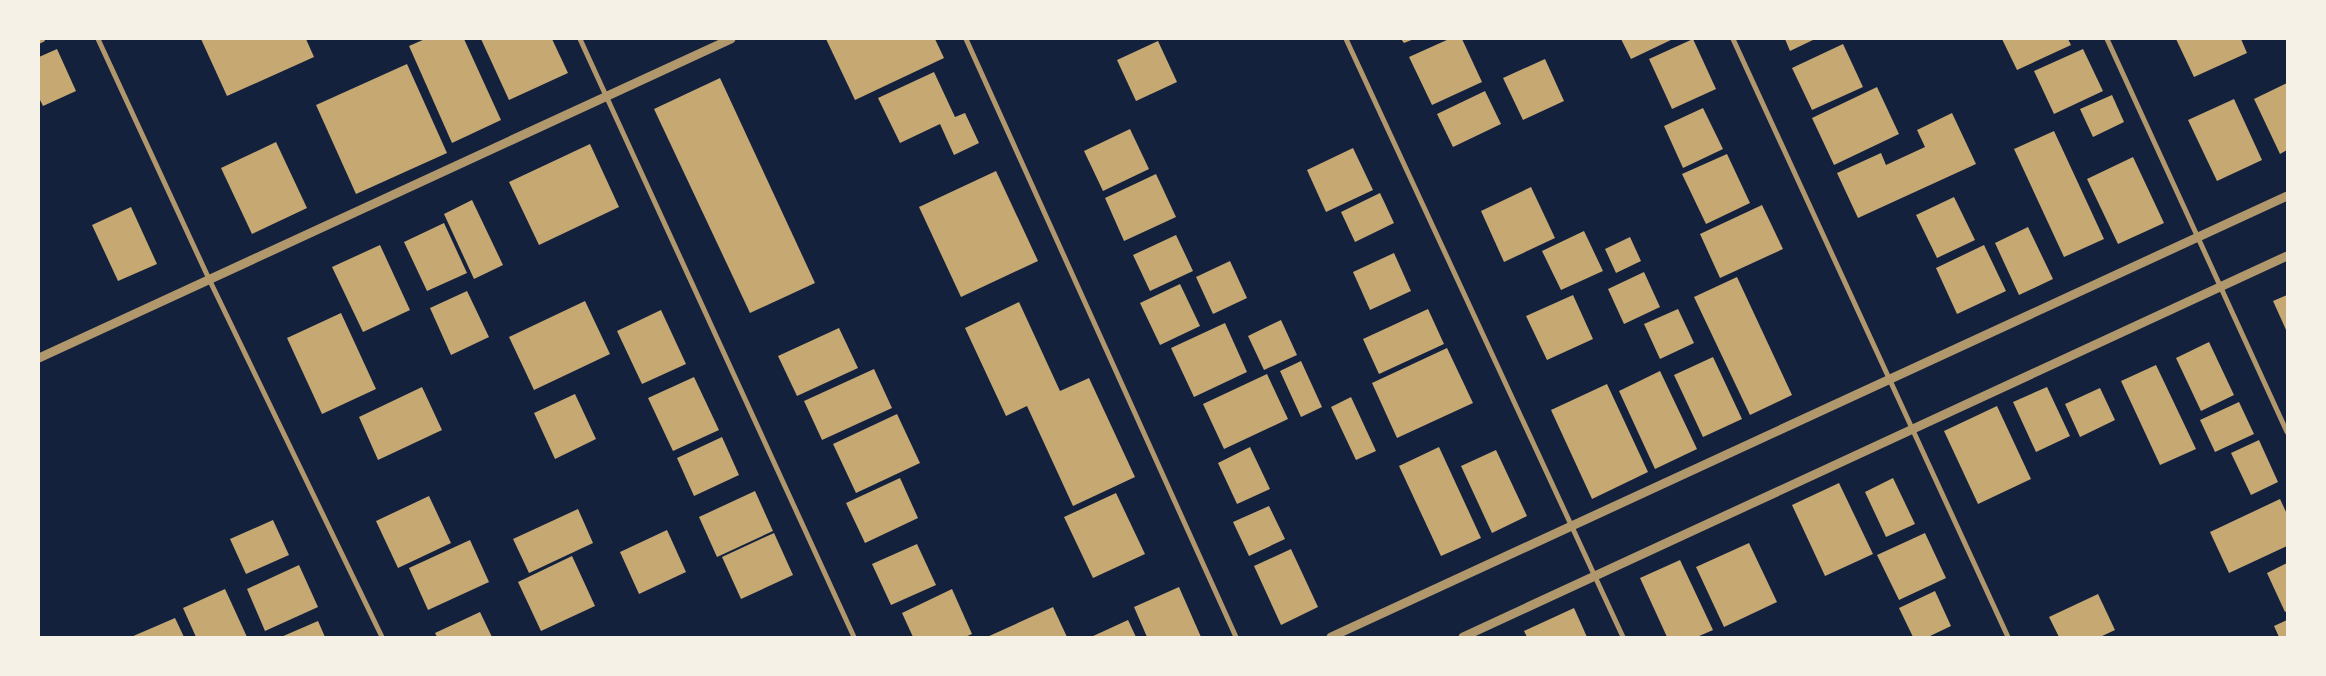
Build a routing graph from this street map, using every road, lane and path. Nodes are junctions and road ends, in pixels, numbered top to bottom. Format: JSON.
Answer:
{"nodes":[{"id":1,"x":98,"y":39,"type":"edge"},
{"id":2,"x":580,"y":39,"type":"edge"},
{"id":3,"x":732,"y":39,"type":"edge"},
{"id":4,"x":966,"y":39,"type":"edge"},
{"id":5,"x":1346,"y":39,"type":"edge"},
{"id":6,"x":1733,"y":39,"type":"edge"},
{"id":7,"x":2107,"y":39,"type":"edge"},
{"id":8,"x":606,"y":96,"type":"junction"},
{"id":9,"x":2287,"y":196,"type":"edge"},
{"id":10,"x":2198,"y":237,"type":"junction"},
{"id":11,"x":2287,"y":256,"type":"edge"},
{"id":12,"x":209,"y":279,"type":"junction"},
{"id":13,"x":2220,"y":288,"type":"junction"},
{"id":14,"x":39,"y":358,"type":"edge"},
{"id":15,"x":1890,"y":379,"type":"junction"},
{"id":16,"x":1912,"y":428,"type":"junction"},
{"id":17,"x":2287,"y":432,"type":"edge"},
{"id":18,"x":1571,"y":526,"type":"junction"},
{"id":19,"x":1594,"y":575,"type":"junction"},
{"id":20,"x":382,"y":637,"type":"edge"},
{"id":21,"x":854,"y":637,"type":"edge"},
{"id":22,"x":1236,"y":637,"type":"edge"},
{"id":23,"x":1331,"y":637,"type":"edge"},
{"id":24,"x":1463,"y":637,"type":"edge"},
{"id":25,"x":1623,"y":637,"type":"edge"},
{"id":26,"x":2008,"y":637,"type":"edge"}],
"edges":[{"from":1,"to":12,"type":"street"},
{"from":2,"to":8,"type":"street"},
{"from":3,"to":8,"type":"street"},
{"from":4,"to":22,"type":"street"},
{"from":5,"to":18,"type":"street"},
{"from":6,"to":15,"type":"street"},
{"from":7,"to":10,"type":"street"},
{"from":8,"to":12,"type":"street"},
{"from":8,"to":21,"type":"street"},
{"from":9,"to":10,"type":"street"},
{"from":10,"to":13,"type":"street"},
{"from":10,"to":15,"type":"street"},
{"from":11,"to":13,"type":"street"},
{"from":12,"to":14,"type":"street"},
{"from":12,"to":20,"type":"street"},
{"from":13,"to":16,"type":"street"},
{"from":13,"to":17,"type":"street"},
{"from":15,"to":16,"type":"street"},
{"from":15,"to":18,"type":"street"},
{"from":16,"to":19,"type":"street"},
{"from":16,"to":26,"type":"street"},
{"from":18,"to":19,"type":"street"},
{"from":18,"to":23,"type":"street"},
{"from":19,"to":24,"type":"street"},
{"from":19,"to":25,"type":"street"}]}
